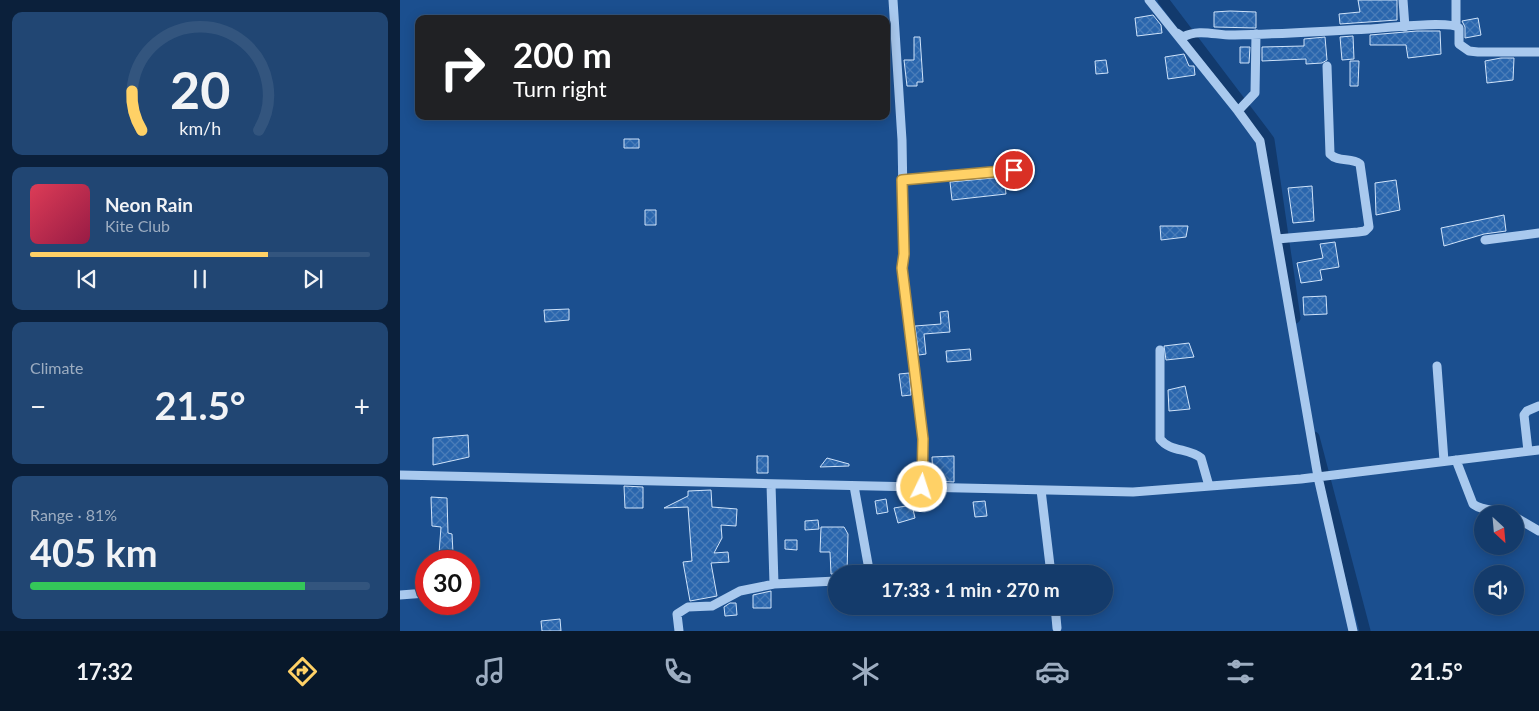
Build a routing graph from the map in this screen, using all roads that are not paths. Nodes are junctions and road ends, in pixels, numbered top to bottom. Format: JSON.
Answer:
{"nodes":[{"id":1,"x":893,"y":0,"type":"edge"},
{"id":2,"x":1149,"y":0,"type":"edge"},
{"id":3,"x":1402,"y":0,"type":"edge"},
{"id":4,"x":1456,"y":0,"type":"edge"},
{"id":5,"x":1456,"y":25,"type":"junction"},
{"id":6,"x":1405,"y":27,"type":"junction"},
{"id":7,"x":1256,"y":34,"type":"junction"},
{"id":8,"x":1180,"y":35,"type":"junction"},
{"id":9,"x":1539,"y":52,"type":"edge"},
{"id":10,"x":1327,"y":66,"type":"dead end"},
{"id":11,"x":1242,"y":107,"type":"junction"},
{"id":12,"x":1014,"y":170,"type":"dead end"},
{"id":13,"x":902,"y":180,"type":"junction"},
{"id":14,"x":1539,"y":233,"type":"edge"},
{"id":15,"x":1282,"y":239,"type":"junction"},
{"id":16,"x":1485,"y":240,"type":"dead end"},
{"id":17,"x":1160,"y":350,"type":"dead end"},
{"id":18,"x":1436,"y":366,"type":"dead end"},
{"id":19,"x":1539,"y":406,"type":"edge"},
{"id":20,"x":1539,"y":450,"type":"edge"},
{"id":21,"x":1528,"y":451,"type":"junction"},
{"id":22,"x":1456,"y":460,"type":"junction"},
{"id":23,"x":1444,"y":461,"type":"junction"},
{"id":24,"x":400,"y":475,"type":"edge"},
{"id":25,"x":1322,"y":476,"type":"junction"},
{"id":26,"x":771,"y":484,"type":"junction"},
{"id":27,"x":854,"y":486,"type":"junction"},
{"id":28,"x":1209,"y":486,"type":"junction"},
{"id":29,"x":922,"y":487,"type":"junction"},
{"id":30,"x":1041,"y":490,"type":"junction"},
{"id":31,"x":1475,"y":505,"type":"edge"},
{"id":32,"x":1524,"y":522,"type":"edge"},
{"id":33,"x":1539,"y":531,"type":"edge"},
{"id":34,"x":868,"y":565,"type":"edge"},
{"id":35,"x":1050,"y":565,"type":"edge"},
{"id":36,"x":828,"y":581,"type":"edge"},
{"id":37,"x":774,"y":584,"type":"junction"},
{"id":38,"x":415,"y":594,"type":"edge"},
{"id":39,"x":400,"y":595,"type":"edge"},
{"id":40,"x":1056,"y":615,"type":"edge"},
{"id":41,"x":1057,"y":628,"type":"dead end"},
{"id":42,"x":679,"y":631,"type":"edge"},
{"id":43,"x":1353,"y":631,"type":"edge"}],
"edges":[{"from":1,"to":13,"type":"street"},
{"from":2,"to":8,"type":"street"},
{"from":3,"to":6,"type":"street"},
{"from":4,"to":5,"type":"street"},
{"from":5,"to":6,"type":"street"},
{"from":5,"to":9,"type":"street"},
{"from":6,"to":7,"type":"street"},
{"from":7,"to":8,"type":"street"},
{"from":7,"to":11,"type":"street"},
{"from":8,"to":11,"type":"street"},
{"from":10,"to":15,"type":"street"},
{"from":11,"to":15,"type":"street"},
{"from":12,"to":13,"type":"street"},
{"from":13,"to":29,"type":"street"},
{"from":14,"to":16,"type":"street"},
{"from":15,"to":25,"type":"street"},
{"from":17,"to":28,"type":"street"},
{"from":18,"to":23,"type":"street"},
{"from":19,"to":21,"type":"street"},
{"from":20,"to":21,"type":"street"},
{"from":21,"to":22,"type":"street"},
{"from":22,"to":23,"type":"street"},
{"from":22,"to":31,"type":"street"},
{"from":23,"to":25,"type":"street"},
{"from":24,"to":26,"type":"street"},
{"from":25,"to":28,"type":"street"},
{"from":25,"to":43,"type":"street"},
{"from":26,"to":27,"type":"street"},
{"from":26,"to":37,"type":"street"},
{"from":27,"to":29,"type":"street"},
{"from":27,"to":34,"type":"street"},
{"from":28,"to":30,"type":"street"},
{"from":29,"to":30,"type":"street"},
{"from":30,"to":35,"type":"street"},
{"from":32,"to":33,"type":"street"},
{"from":36,"to":37,"type":"street"},
{"from":37,"to":42,"type":"street"},
{"from":38,"to":39,"type":"street"},
{"from":40,"to":41,"type":"street"}]}
